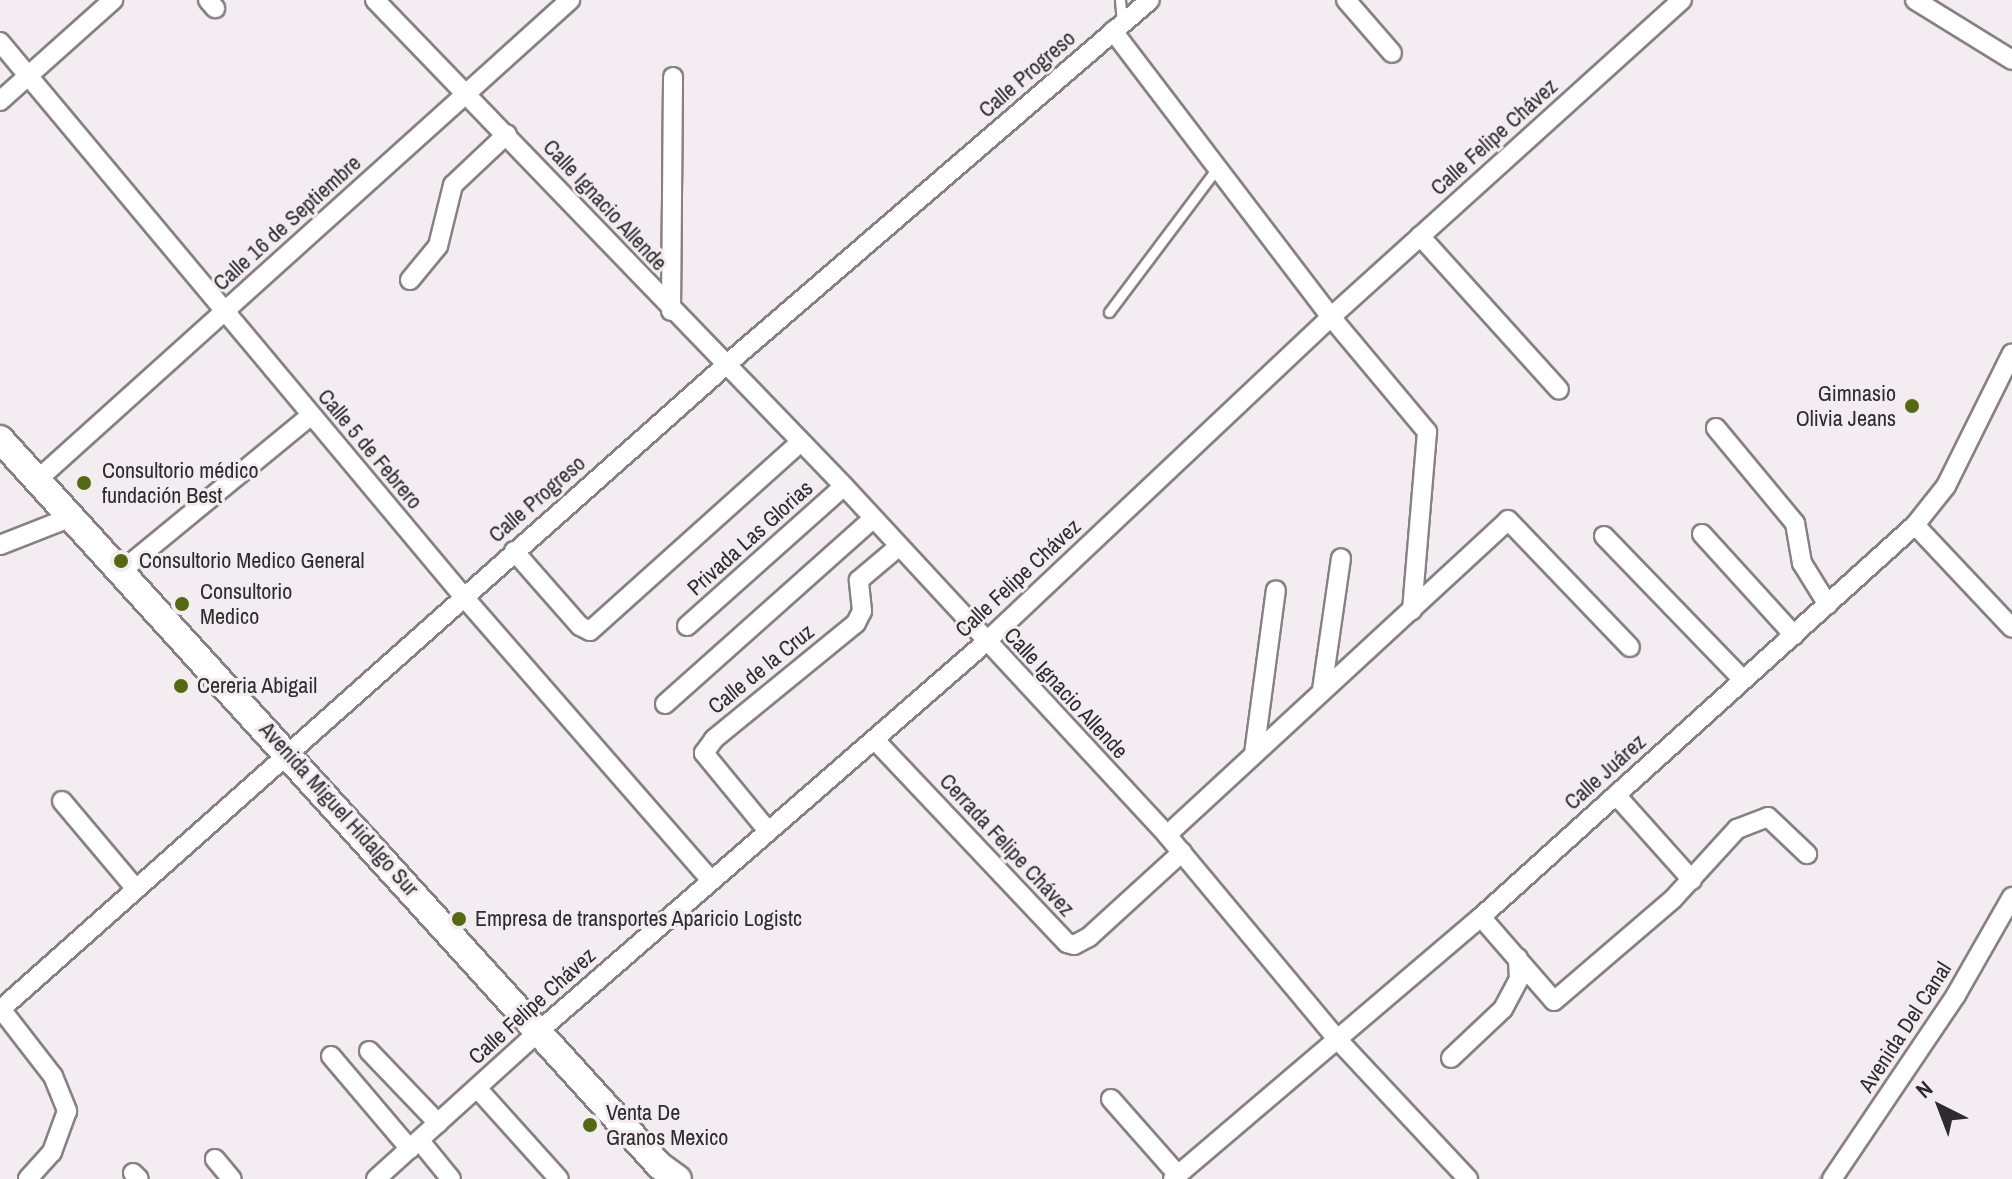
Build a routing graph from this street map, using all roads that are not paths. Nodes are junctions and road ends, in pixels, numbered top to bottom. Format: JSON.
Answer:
{"nodes":[{"id":1,"x":113,"y":0,"type":"edge"},
{"id":2,"x":375,"y":0,"type":"edge"},
{"id":3,"x":570,"y":0,"type":"edge"},
{"id":4,"x":1120,"y":0,"type":"edge"},
{"id":5,"x":1150,"y":0,"type":"edge"},
{"id":6,"x":1346,"y":0,"type":"edge"},
{"id":7,"x":1682,"y":0,"type":"edge"},
{"id":8,"x":1915,"y":0,"type":"edge"},
{"id":9,"x":1118,"y":27,"type":"junction"},
{"id":10,"x":0,"y":42,"type":"edge"},
{"id":11,"x":1392,"y":53,"type":"dead end"},
{"id":12,"x":2012,"y":60,"type":"edge"},
{"id":13,"x":28,"y":76,"type":"junction"},
{"id":14,"x":673,"y":77,"type":"dead end"},
{"id":15,"x":466,"y":93,"type":"junction"},
{"id":16,"x":0,"y":101,"type":"edge"},
{"id":17,"x":507,"y":134,"type":"junction"},
{"id":18,"x":1217,"y":168,"type":"junction"},
{"id":19,"x":1420,"y":236,"type":"junction"},
{"id":20,"x":410,"y":280,"type":"dead end"},
{"id":21,"x":227,"y":310,"type":"junction"},
{"id":22,"x":671,"y":311,"type":"junction"},
{"id":23,"x":1109,"y":312,"type":"dead end"},
{"id":24,"x":1331,"y":317,"type":"junction"},
{"id":25,"x":2012,"y":353,"type":"edge"},
{"id":26,"x":726,"y":365,"type":"junction"},
{"id":27,"x":1559,"y":390,"type":"dead end"},
{"id":28,"x":310,"y":416,"type":"junction"},
{"id":29,"x":1716,"y":428,"type":"dead end"},
{"id":30,"x":0,"y":439,"type":"edge"},
{"id":31,"x":801,"y":442,"type":"junction"},
{"id":32,"x":36,"y":481,"type":"junction"},
{"id":33,"x":844,"y":486,"type":"junction"},
{"id":34,"x":69,"y":518,"type":"junction"},
{"id":35,"x":873,"y":519,"type":"junction"},
{"id":36,"x":1915,"y":525,"type":"junction"},
{"id":37,"x":1702,"y":534,"type":"dead end"},
{"id":38,"x":1604,"y":536,"type":"dead end"},
{"id":39,"x":0,"y":545,"type":"edge"},
{"id":40,"x":898,"y":547,"type":"junction"},
{"id":41,"x":514,"y":551,"type":"junction"},
{"id":42,"x":1341,"y":558,"type":"dead end"},
{"id":43,"x":119,"y":573,"type":"junction"},
{"id":44,"x":1276,"y":590,"type":"dead end"},
{"id":45,"x":463,"y":596,"type":"junction"},
{"id":46,"x":1828,"y":605,"type":"junction"},
{"id":47,"x":1412,"y":610,"type":"junction"},
{"id":48,"x":687,"y":626,"type":"dead end"},
{"id":49,"x":2012,"y":628,"type":"edge"},
{"id":50,"x":1794,"y":635,"type":"junction"},
{"id":51,"x":986,"y":642,"type":"junction"},
{"id":52,"x":1630,"y":647,"type":"dead end"},
{"id":53,"x":1743,"y":680,"type":"junction"},
{"id":54,"x":1322,"y":690,"type":"junction"},
{"id":55,"x":665,"y":704,"type":"dead end"},
{"id":56,"x":875,"y":740,"type":"junction"},
{"id":57,"x":290,"y":753,"type":"junction"},
{"id":58,"x":1254,"y":754,"type":"junction"},
{"id":59,"x":1616,"y":795,"type":"junction"},
{"id":60,"x":62,"y":801,"type":"dead end"},
{"id":61,"x":768,"y":831,"type":"junction"},
{"id":62,"x":1167,"y":835,"type":"junction"},
{"id":63,"x":1182,"y":852,"type":"junction"},
{"id":64,"x":1807,"y":854,"type":"dead end"},
{"id":65,"x":711,"y":880,"type":"junction"},
{"id":66,"x":1692,"y":880,"type":"junction"},
{"id":67,"x":136,"y":889,"type":"junction"},
{"id":68,"x":2012,"y":897,"type":"edge"},
{"id":69,"x":1481,"y":917,"type":"junction"},
{"id":70,"x":1518,"y":958,"type":"junction"},
{"id":71,"x":1,"y":1010,"type":"edge"},
{"id":72,"x":539,"y":1031,"type":"junction"},
{"id":73,"x":1337,"y":1039,"type":"junction"},
{"id":74,"x":369,"y":1051,"type":"dead end"},
{"id":75,"x":331,"y":1056,"type":"dead end"},
{"id":76,"x":1451,"y":1058,"type":"dead end"},
{"id":77,"x":477,"y":1088,"type":"junction"},
{"id":78,"x":1111,"y":1099,"type":"dead end"},
{"id":79,"x":438,"y":1123,"type":"junction"},
{"id":80,"x":415,"y":1145,"type":"junction"},
{"id":81,"x":215,"y":1159,"type":"dead end"},
{"id":82,"x":388,"y":1175,"type":"edge"},
{"id":83,"x":1175,"y":1177,"type":"edge"},
{"id":84,"x":28,"y":1179,"type":"edge"},
{"id":85,"x":232,"y":1179,"type":"edge"},
{"id":86,"x":451,"y":1179,"type":"edge"},
{"id":87,"x":559,"y":1179,"type":"edge"},
{"id":88,"x":678,"y":1179,"type":"edge"},
{"id":89,"x":1468,"y":1179,"type":"edge"},
{"id":90,"x":1832,"y":1179,"type":"edge"}],
"edges":[{"from":1,"to":13,"type":"street"},
{"from":2,"to":15,"type":"street","name":"Calle Ignacio Allende"},
{"from":3,"to":15,"type":"street","name":"Calle 16 de Septiembre"},
{"from":4,"to":9,"type":"lane"},
{"from":5,"to":9,"type":"street","name":"Calle Progreso"},
{"from":6,"to":11,"type":"street"},
{"from":7,"to":19,"type":"street","name":"Calle Felipe Chávez"},
{"from":8,"to":12,"type":"street"},
{"from":9,"to":18,"type":"street"},
{"from":9,"to":26,"type":"street","name":"Calle Progreso"},
{"from":10,"to":13,"type":"street","name":"Calle 5 de Febrero"},
{"from":13,"to":16,"type":"street"},
{"from":13,"to":21,"type":"street","name":"Calle 5 de Febrero"},
{"from":14,"to":22,"type":"street"},
{"from":15,"to":17,"type":"street","name":"Calle Ignacio Allende"},
{"from":15,"to":21,"type":"street","name":"Calle 16 de Septiembre"},
{"from":17,"to":20,"type":"street"},
{"from":17,"to":22,"type":"street","name":"Calle Ignacio Allende"},
{"from":18,"to":23,"type":"lane"},
{"from":18,"to":24,"type":"street"},
{"from":19,"to":24,"type":"street","name":"Calle Felipe Chávez"},
{"from":19,"to":27,"type":"street"},
{"from":21,"to":28,"type":"street","name":"Calle 5 de Febrero"},
{"from":21,"to":32,"type":"street","name":"Calle 16 de Septiembre"},
{"from":22,"to":26,"type":"street","name":"Calle Ignacio Allende"},
{"from":24,"to":47,"type":"street"},
{"from":24,"to":51,"type":"street","name":"Calle Felipe Chávez"},
{"from":25,"to":36,"type":"street","name":"Calle Juárez"},
{"from":26,"to":31,"type":"street","name":"Calle Ignacio Allende"},
{"from":26,"to":41,"type":"street","name":"Calle Progreso"},
{"from":28,"to":43,"type":"street"},
{"from":28,"to":45,"type":"street","name":"Calle 5 de Febrero"},
{"from":29,"to":46,"type":"street"},
{"from":30,"to":32,"type":"main road","name":"Avenida Miguel Hidalgo Sur"},
{"from":31,"to":33,"type":"street","name":"Calle Ignacio Allende"},
{"from":31,"to":41,"type":"street"},
{"from":32,"to":34,"type":"main road","name":"Avenida Miguel Hidalgo Sur"},
{"from":33,"to":35,"type":"street","name":"Calle Ignacio Allende"},
{"from":33,"to":48,"type":"street","name":"Privada Las Glorias"},
{"from":34,"to":39,"type":"street"},
{"from":34,"to":43,"type":"main road","name":"Avenida Miguel Hidalgo Sur"},
{"from":35,"to":40,"type":"street","name":"Calle Ignacio Allende"},
{"from":35,"to":55,"type":"street"},
{"from":36,"to":46,"type":"street","name":"Calle Juárez"},
{"from":36,"to":49,"type":"street"},
{"from":37,"to":50,"type":"street"},
{"from":38,"to":53,"type":"street"},
{"from":40,"to":51,"type":"street","name":"Calle Ignacio Allende"},
{"from":40,"to":61,"type":"street","name":"Calle de la Cruz"},
{"from":41,"to":45,"type":"street","name":"Calle Progreso"},
{"from":42,"to":54,"type":"street"},
{"from":43,"to":57,"type":"main road","name":"Avenida Miguel Hidalgo Sur"},
{"from":44,"to":58,"type":"street"},
{"from":45,"to":57,"type":"street","name":"Calle Progreso"},
{"from":45,"to":65,"type":"street","name":"Calle 5 de Febrero"},
{"from":46,"to":50,"type":"street","name":"Calle Juárez"},
{"from":47,"to":52,"type":"street"},
{"from":47,"to":54,"type":"street"},
{"from":50,"to":53,"type":"street","name":"Calle Juárez"},
{"from":51,"to":56,"type":"street","name":"Calle Felipe Chávez"},
{"from":51,"to":62,"type":"street","name":"Calle Ignacio Allende"},
{"from":53,"to":59,"type":"street","name":"Calle Juárez"},
{"from":54,"to":58,"type":"street"},
{"from":56,"to":61,"type":"street","name":"Calle Felipe Chávez"},
{"from":56,"to":63,"type":"street","name":"Cerrada Felipe Chávez"},
{"from":57,"to":67,"type":"street","name":"Calle Progreso"},
{"from":57,"to":72,"type":"main road","name":"Avenida Miguel Hidalgo Sur"},
{"from":58,"to":62,"type":"street"},
{"from":59,"to":66,"type":"street"},
{"from":59,"to":69,"type":"street","name":"Calle Juárez"},
{"from":60,"to":67,"type":"street"},
{"from":61,"to":65,"type":"street","name":"Calle Felipe Chávez"},
{"from":62,"to":63,"type":"street","name":"Calle Ignacio Allende"},
{"from":63,"to":73,"type":"street","name":"Calle Ignacio Allende"},
{"from":64,"to":66,"type":"street"},
{"from":65,"to":72,"type":"street","name":"Calle Felipe Chávez"},
{"from":66,"to":70,"type":"street"},
{"from":67,"to":71,"type":"street","name":"Calle Progreso"},
{"from":68,"to":90,"type":"street","name":"Avenida Del Canal"},
{"from":69,"to":70,"type":"street"},
{"from":69,"to":73,"type":"street","name":"Calle Juárez"},
{"from":70,"to":76,"type":"street"},
{"from":71,"to":84,"type":"street"},
{"from":72,"to":77,"type":"street","name":"Calle Felipe Chávez"},
{"from":72,"to":88,"type":"main road","name":"Avenida Miguel Hidalgo Sur"},
{"from":73,"to":83,"type":"street","name":"Calle Juárez"},
{"from":73,"to":89,"type":"street","name":"Calle Ignacio Allende"},
{"from":74,"to":79,"type":"street"},
{"from":75,"to":80,"type":"street"},
{"from":77,"to":79,"type":"street","name":"Calle Felipe Chávez"},
{"from":77,"to":87,"type":"street"},
{"from":78,"to":83,"type":"street"},
{"from":79,"to":80,"type":"street","name":"Calle Felipe Chávez"},
{"from":80,"to":82,"type":"street","name":"Calle Felipe Chávez"},
{"from":80,"to":86,"type":"street"},
{"from":81,"to":85,"type":"street"}]}
